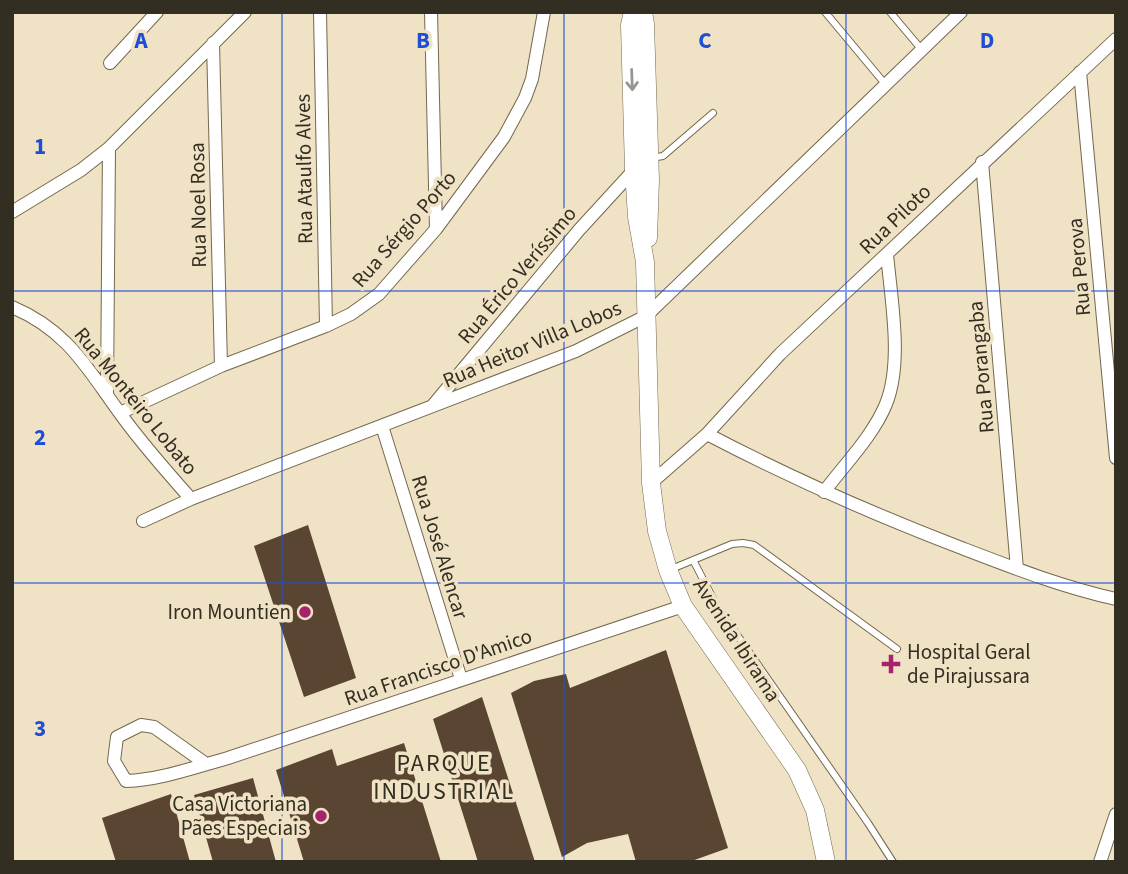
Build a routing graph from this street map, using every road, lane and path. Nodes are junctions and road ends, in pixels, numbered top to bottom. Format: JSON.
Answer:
{"nodes":[{"id":1,"x":157,"y":12,"type":"edge"},
{"id":2,"x":245,"y":12,"type":"edge"},
{"id":3,"x":320,"y":12,"type":"edge"},
{"id":4,"x":431,"y":12,"type":"edge"},
{"id":5,"x":544,"y":12,"type":"edge"},
{"id":6,"x":633,"y":12,"type":"edge"},
{"id":7,"x":643,"y":12,"type":"edge"},
{"id":8,"x":825,"y":12,"type":"edge"},
{"id":9,"x":890,"y":12,"type":"edge"},
{"id":10,"x":961,"y":12,"type":"edge"},
{"id":11,"x":1116,"y":39,"type":"edge"},
{"id":12,"x":213,"y":43,"type":"junction"},
{"id":13,"x":922,"y":50,"type":"junction"},
{"id":14,"x":110,"y":63,"type":"dead end"},
{"id":15,"x":1080,"y":72,"type":"junction"},
{"id":16,"x":886,"y":85,"type":"junction"},
{"id":17,"x":713,"y":113,"type":"dead end"},
{"id":18,"x":109,"y":148,"type":"junction"},
{"id":19,"x":649,"y":159,"type":"junction"},
{"id":20,"x":982,"y":162,"type":"junction"},
{"id":21,"x":634,"y":170,"type":"junction"},
{"id":22,"x":12,"y":212,"type":"edge"},
{"id":23,"x":436,"y":229,"type":"junction"},
{"id":24,"x":887,"y":254,"type":"junction"},
{"id":25,"x":645,"y":262,"type":"junction"},
{"id":26,"x":12,"y":307,"type":"edge"},
{"id":27,"x":646,"y":316,"type":"junction"},
{"id":28,"x":326,"y":326,"type":"junction"},
{"id":29,"x":221,"y":366,"type":"junction"},
{"id":30,"x":107,"y":393,"type":"junction"},
{"id":31,"x":432,"y":406,"type":"junction"},
{"id":32,"x":120,"y":413,"type":"junction"},
{"id":33,"x":382,"y":426,"type":"junction"},
{"id":34,"x":707,"y":434,"type":"junction"},
{"id":35,"x":1116,"y":458,"type":"edge"},
{"id":36,"x":651,"y":483,"type":"junction"},
{"id":37,"x":824,"y":492,"type":"junction"},
{"id":38,"x":191,"y":499,"type":"junction"},
{"id":39,"x":143,"y":521,"type":"dead end"},
{"id":40,"x":693,"y":560,"type":"junction"},
{"id":41,"x":1017,"y":569,"type":"junction"},
{"id":42,"x":668,"y":570,"type":"junction"},
{"id":43,"x":1116,"y":599,"type":"edge"},
{"id":44,"x":683,"y":606,"type":"junction"},
{"id":45,"x":897,"y":649,"type":"dead end"},
{"id":46,"x":461,"y":679,"type":"junction"},
{"id":47,"x":206,"y":764,"type":"junction"},
{"id":48,"x":1116,"y":814,"type":"edge"},
{"id":49,"x":826,"y":862,"type":"edge"},
{"id":50,"x":893,"y":862,"type":"edge"},
{"id":51,"x":1100,"y":862,"type":"edge"}],
"edges":[{"from":1,"to":14,"type":"street"},
{"from":2,"to":12,"type":"street"},
{"from":3,"to":28,"type":"street","name":"Rua Ataulfo Alves"},
{"from":4,"to":23,"type":"street"},
{"from":5,"to":23,"type":"street","name":"Rua Sérgio Porto"},
{"from":6,"to":21,"type":"main road","name":"Avenida Ibirama","one_way":true},
{"from":7,"to":19,"type":"main road","name":"Avenida Ibirama"},
{"from":8,"to":16,"type":"lane"},
{"from":9,"to":13,"type":"lane"},
{"from":10,"to":13,"type":"street","name":"Rua Heitor Villa Lobos"},
{"from":11,"to":15,"type":"street","name":"Rua Piloto"},
{"from":12,"to":18,"type":"street"},
{"from":12,"to":29,"type":"street","name":"Rua Noel Rosa"},
{"from":13,"to":16,"type":"street","name":"Rua Heitor Villa Lobos"},
{"from":15,"to":20,"type":"street","name":"Rua Piloto"},
{"from":15,"to":35,"type":"street","name":"Rua Perova"},
{"from":16,"to":27,"type":"street","name":"Rua Heitor Villa Lobos"},
{"from":17,"to":19,"type":"lane"},
{"from":18,"to":22,"type":"street"},
{"from":18,"to":30,"type":"street"},
{"from":19,"to":21,"type":"lane"},
{"from":19,"to":25,"type":"main road","name":"Avenida Ibirama"},
{"from":20,"to":24,"type":"street","name":"Rua Piloto"},
{"from":20,"to":41,"type":"street","name":"Rua Porangaba"},
{"from":21,"to":25,"type":"main road","name":"Avenida Ibirama"},
{"from":21,"to":31,"type":"street","name":"Rua Érico Veríssimo"},
{"from":23,"to":28,"type":"street","name":"Rua Sérgio Porto"},
{"from":24,"to":34,"type":"street","name":"Rua Piloto"},
{"from":24,"to":37,"type":"street"},
{"from":25,"to":27,"type":"main road","name":"Avenida Ibirama"},
{"from":26,"to":30,"type":"street","name":"Rua Monteiro Lobato"},
{"from":27,"to":31,"type":"street","name":"Rua Heitor Villa Lobos"},
{"from":27,"to":36,"type":"main road","name":"Avenida Ibirama"},
{"from":28,"to":29,"type":"street","name":"Rua Sérgio Porto"},
{"from":29,"to":32,"type":"street","name":"Rua Sérgio Porto"},
{"from":30,"to":32,"type":"street","name":"Rua Monteiro Lobato"},
{"from":31,"to":33,"type":"street","name":"Rua Heitor Villa Lobos"},
{"from":32,"to":38,"type":"street","name":"Rua Monteiro Lobato"},
{"from":33,"to":38,"type":"street","name":"Rua Heitor Villa Lobos"},
{"from":33,"to":46,"type":"street","name":"Rua José Alencar"},
{"from":34,"to":36,"type":"street","name":"Rua Piloto"},
{"from":34,"to":37,"type":"street"},
{"from":36,"to":42,"type":"main road","name":"Avenida Ibirama"},
{"from":37,"to":41,"type":"street"},
{"from":38,"to":39,"type":"street","name":"Rua Heitor Villa Lobos"},
{"from":40,"to":42,"type":"lane"},
{"from":40,"to":45,"type":"lane"},
{"from":40,"to":50,"type":"lane"},
{"from":41,"to":43,"type":"street"},
{"from":42,"to":44,"type":"main road","name":"Avenida Ibirama"},
{"from":44,"to":46,"type":"street","name":"Rua Francisco D'Amico"},
{"from":44,"to":49,"type":"main road","name":"Avenida Ibirama"},
{"from":46,"to":47,"type":"street","name":"Rua Francisco D'Amico"},
{"from":47,"to":47,"type":"street","name":"Rua Francisco D'Amico"},
{"from":48,"to":51,"type":"street"}]}
